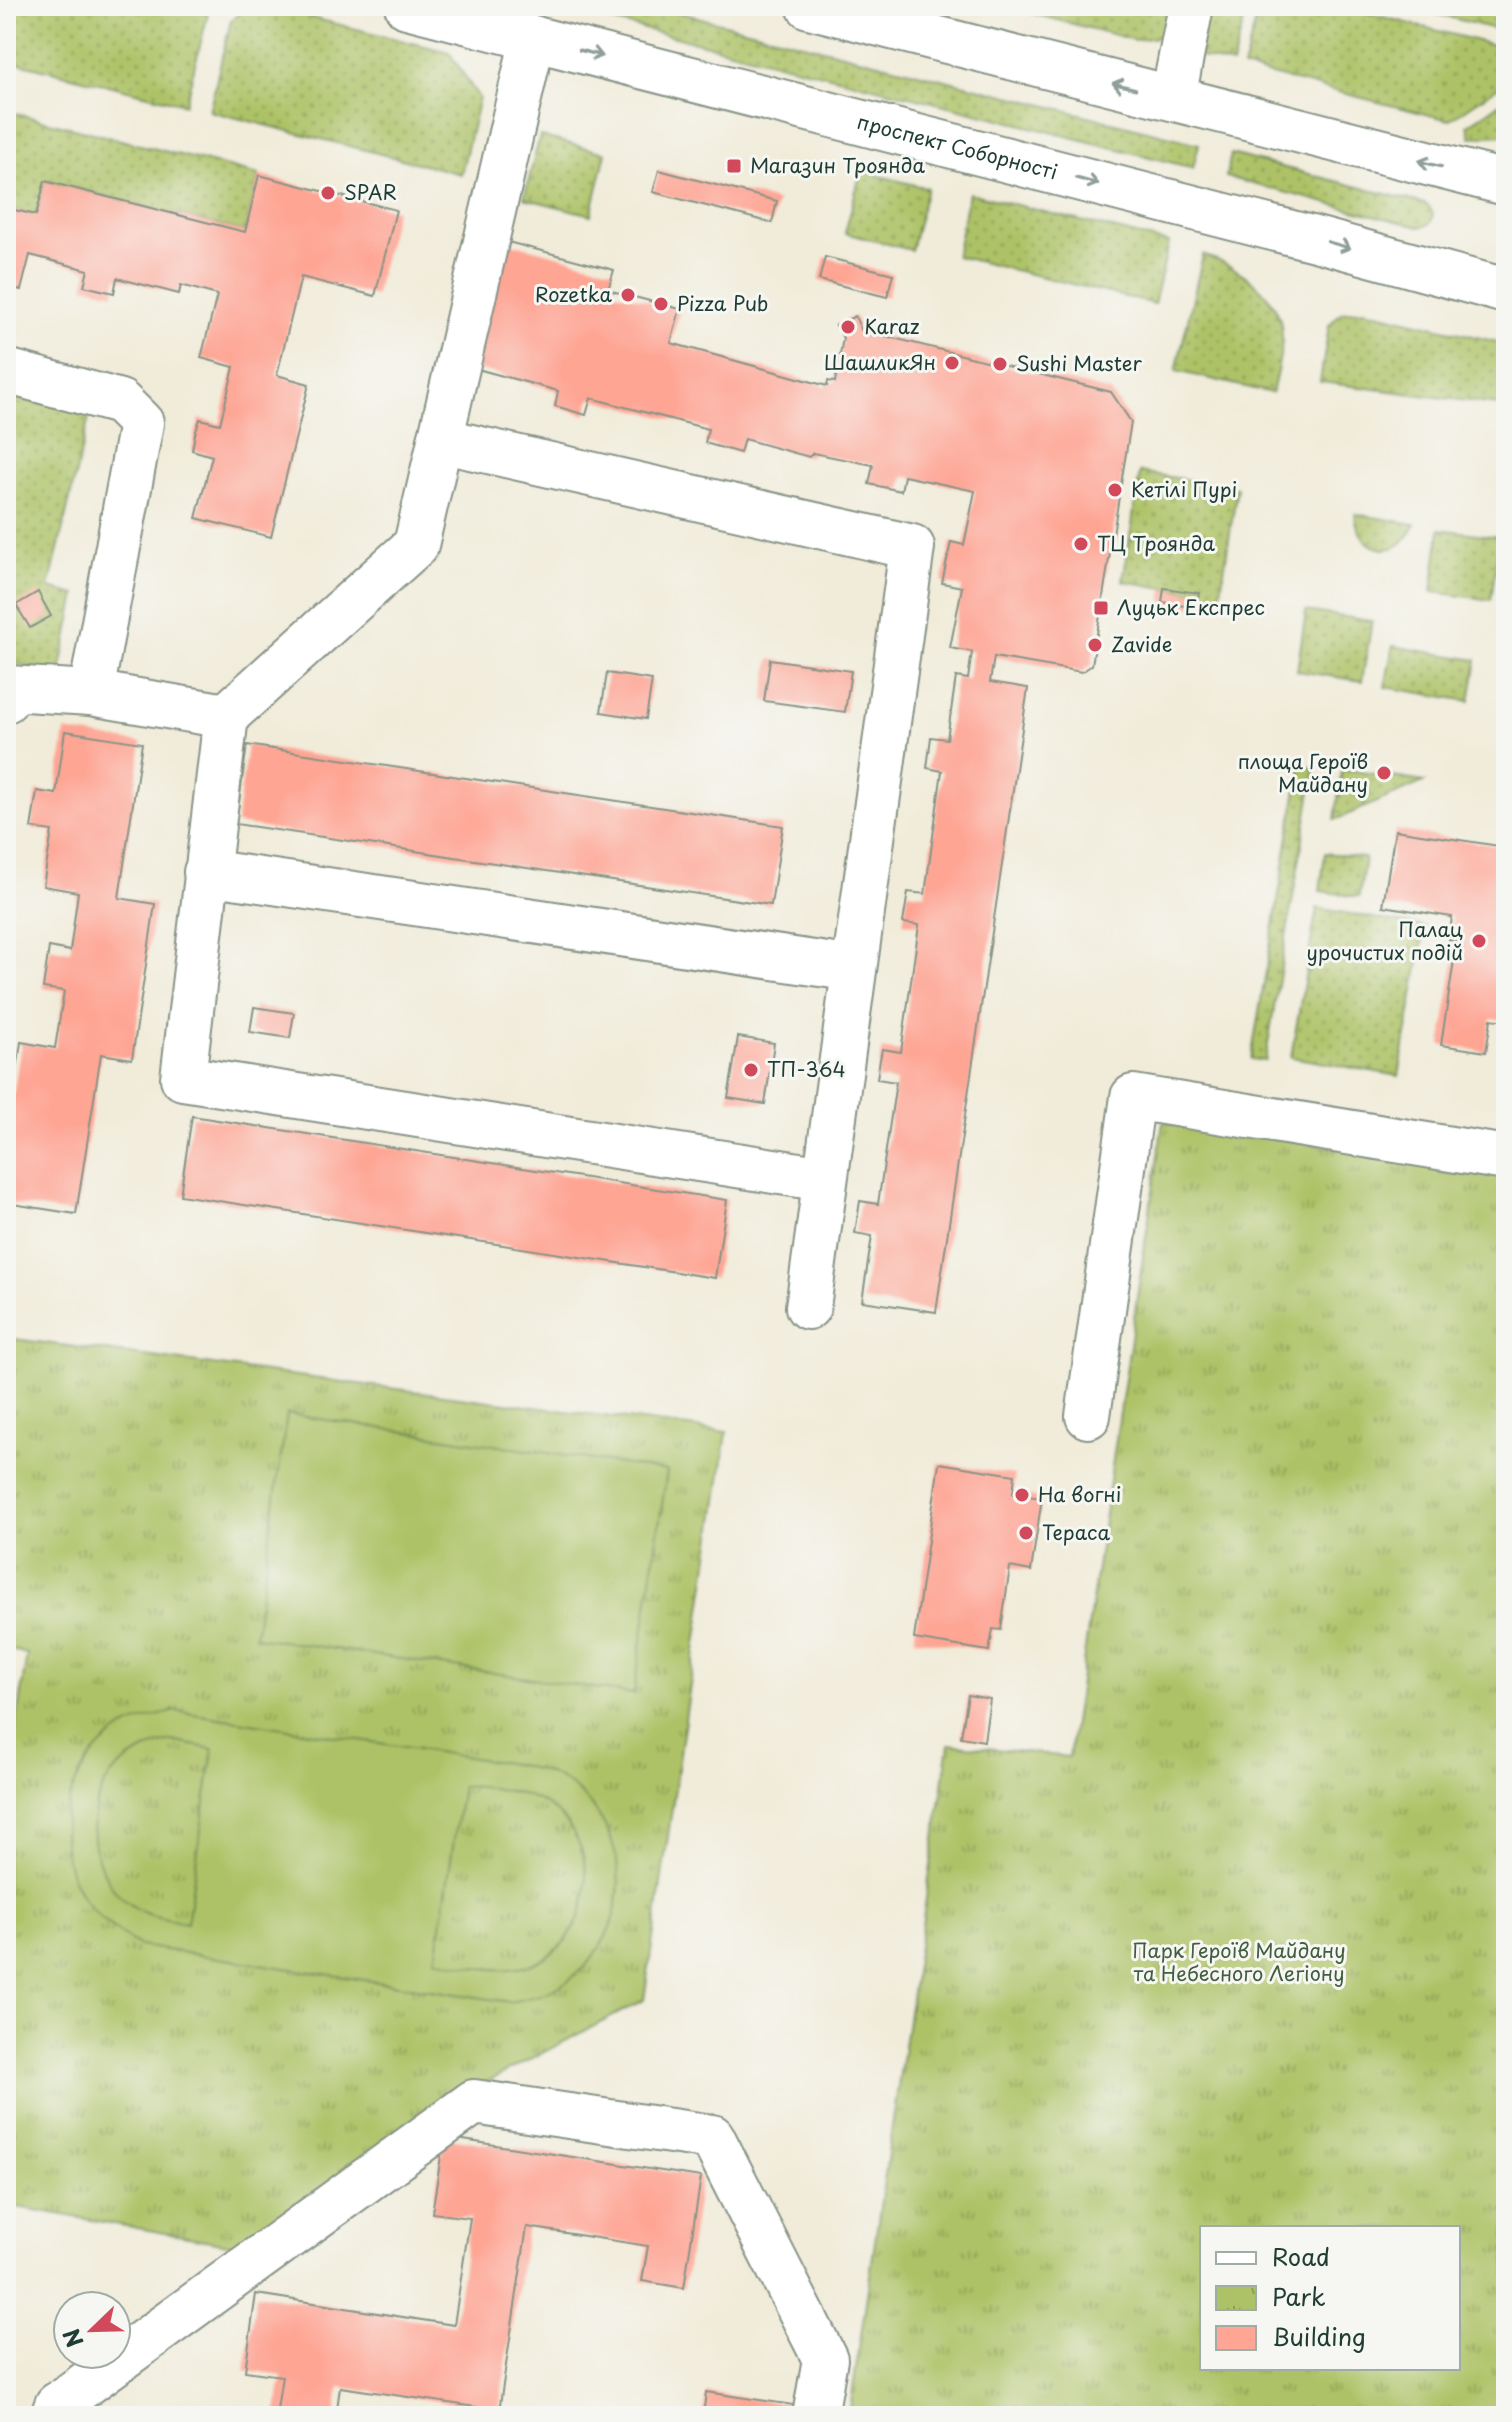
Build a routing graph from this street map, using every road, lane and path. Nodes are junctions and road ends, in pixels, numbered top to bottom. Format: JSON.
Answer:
{"nodes":[{"id":1,"x":407,"y":6,"type":"edge"},
{"id":2,"x":809,"y":6,"type":"edge"},
{"id":3,"x":1191,"y":6,"type":"edge"},
{"id":4,"x":928,"y":21,"type":"edge"},
{"id":5,"x":533,"y":38,"type":"junction"},
{"id":6,"x":1173,"y":98,"type":"junction"},
{"id":7,"x":1506,"y":183,"type":"edge"},
{"id":8,"x":1506,"y":291,"type":"edge"},
{"id":9,"x":6,"y":371,"type":"edge"},
{"id":10,"x":440,"y":440,"type":"junction"},
{"id":11,"x":91,"y":693,"type":"junction"},
{"id":12,"x":6,"y":700,"type":"edge"},
{"id":13,"x":226,"y":716,"type":"junction"},
{"id":14,"x":206,"y":872,"type":"junction"},
{"id":15,"x":854,"y":969,"type":"junction"},
{"id":16,"x":1506,"y":1158,"type":"edge"},
{"id":17,"x":825,"y":1179,"type":"junction"},
{"id":18,"x":808,"y":1307,"type":"dead end"},
{"id":19,"x":1088,"y":1416,"type":"dead end"},
{"id":20,"x":53,"y":2416,"type":"edge"},
{"id":21,"x":815,"y":2416,"type":"edge"}],
"edges":[{"from":1,"to":5,"type":"main road","name":"проспект Соборності"},
{"from":2,"to":4,"type":"main road"},
{"from":3,"to":6,"type":"main road"},
{"from":6,"to":4,"type":"main road","one_way":true},
{"from":5,"to":8,"type":"main road","name":"проспект Соборності","one_way":true},
{"from":5,"to":10,"type":"main road"},
{"from":7,"to":6,"type":"main road","one_way":true},
{"from":9,"to":11,"type":"main road"},
{"from":10,"to":13,"type":"main road"},
{"from":10,"to":15,"type":"main road"},
{"from":11,"to":12,"type":"main road"},
{"from":11,"to":13,"type":"main road"},
{"from":13,"to":14,"type":"main road"},
{"from":14,"to":15,"type":"main road"},
{"from":14,"to":17,"type":"main road"},
{"from":15,"to":17,"type":"main road"},
{"from":16,"to":19,"type":"main road"},
{"from":17,"to":18,"type":"main road"},
{"from":20,"to":21,"type":"main road"}]}
